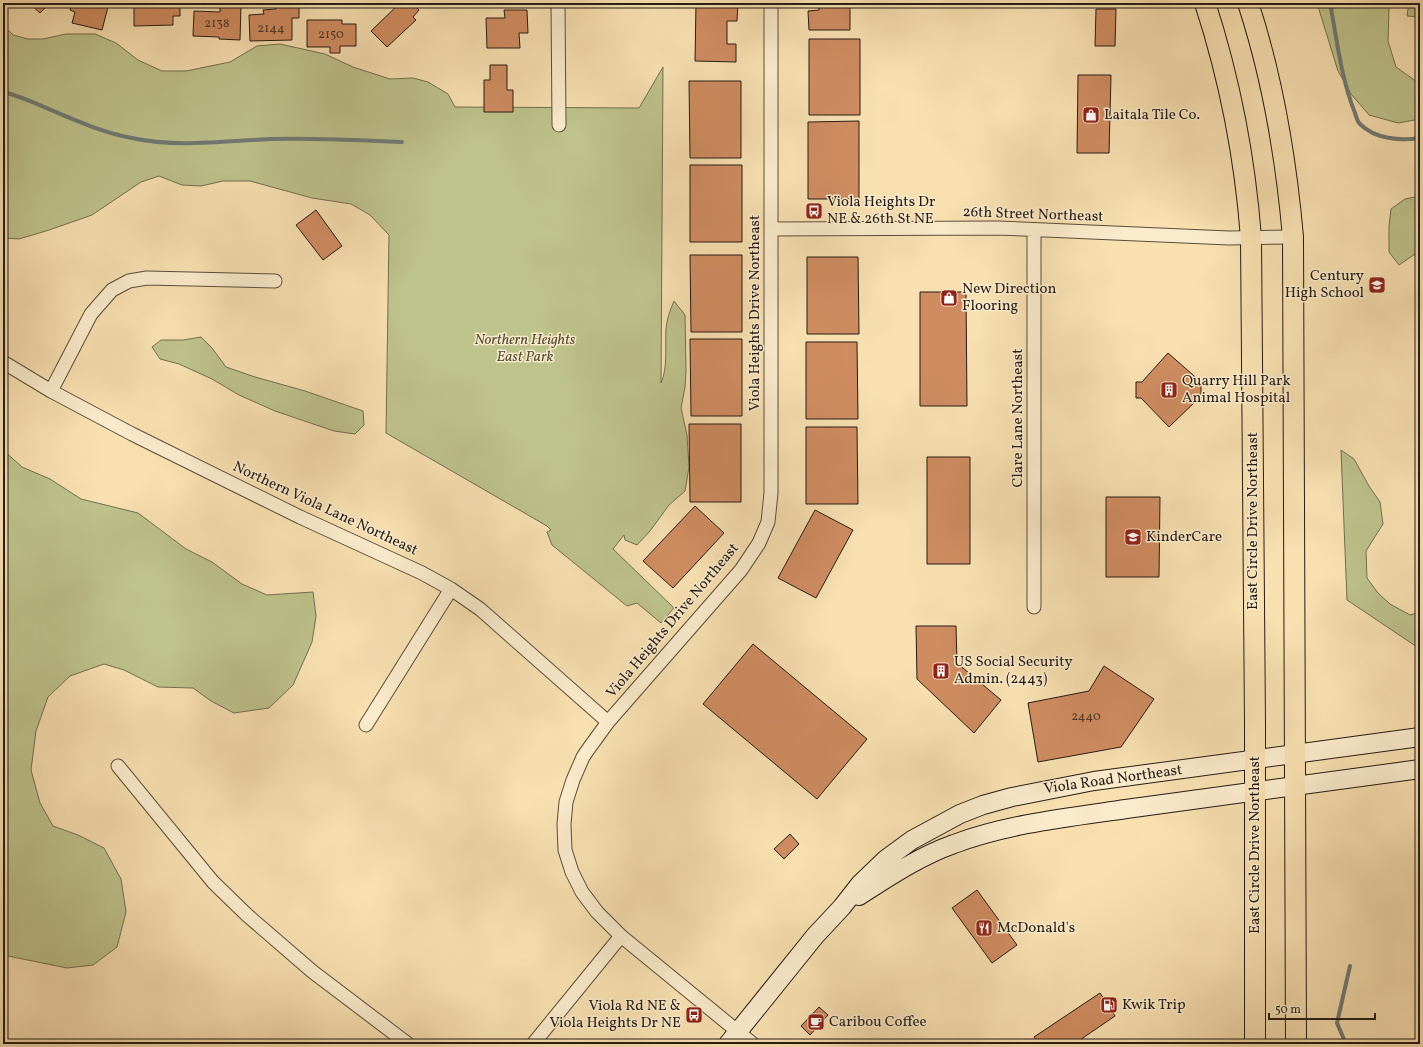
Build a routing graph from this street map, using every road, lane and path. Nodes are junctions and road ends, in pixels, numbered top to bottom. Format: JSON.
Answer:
{"nodes":[{"id":1,"x":558,"y":3,"type":"edge"},
{"id":2,"x":771,"y":3,"type":"edge"},
{"id":3,"x":1205,"y":3,"type":"edge"},
{"id":4,"x":1248,"y":3,"type":"edge"},
{"id":5,"x":559,"y":126,"type":"dead end"},
{"id":6,"x":772,"y":229,"type":"junction"},
{"id":7,"x":1034,"y":230,"type":"junction"},
{"id":8,"x":1293,"y":237,"type":"junction"},
{"id":9,"x":1251,"y":238,"type":"junction"},
{"id":10,"x":275,"y":281,"type":"dead end"},
{"id":11,"x":3,"y":362,"type":"edge"},
{"id":12,"x":51,"y":391,"type":"junction"},
{"id":13,"x":451,"y":590,"type":"junction"},
{"id":14,"x":1034,"y":607,"type":"dead end"},
{"id":15,"x":608,"y":722,"type":"junction"},
{"id":16,"x":366,"y":725,"type":"dead end"},
{"id":17,"x":1420,"y":738,"type":"edge"},
{"id":18,"x":1296,"y":754,"type":"junction"},
{"id":19,"x":1254,"y":760,"type":"junction"},
{"id":20,"x":118,"y":766,"type":"dead end"},
{"id":21,"x":1420,"y":770,"type":"edge"},
{"id":22,"x":1296,"y":785,"type":"junction"},
{"id":23,"x":1254,"y":791,"type":"junction"},
{"id":24,"x":842,"y":907,"type":"junction"},
{"id":25,"x":621,"y":936,"type":"junction"},
{"id":26,"x":733,"y":1038,"type":"edge"},
{"id":27,"x":408,"y":1044,"type":"edge"},
{"id":28,"x":533,"y":1044,"type":"edge"},
{"id":29,"x":753,"y":1044,"type":"edge"},
{"id":30,"x":1254,"y":1044,"type":"edge"},
{"id":31,"x":1296,"y":1044,"type":"edge"}],
"edges":[{"from":1,"to":5,"type":"street"},
{"from":2,"to":6,"type":"street","name":"Viola Heights Drive Northeast"},
{"from":3,"to":9,"type":"main road","name":"East Circle Drive Northeast"},
{"from":4,"to":8,"type":"main road"},
{"from":6,"to":7,"type":"street","name":"26th Street Northeast"},
{"from":6,"to":15,"type":"street","name":"Viola Heights Drive Northeast"},
{"from":7,"to":9,"type":"street","name":"26th Street Northeast"},
{"from":7,"to":14,"type":"street","name":"Clare Lane Northeast"},
{"from":8,"to":9,"type":"street","name":"26th Street Northeast"},
{"from":8,"to":18,"type":"main road"},
{"from":9,"to":19,"type":"main road","name":"East Circle Drive Northeast"},
{"from":10,"to":12,"type":"street"},
{"from":11,"to":12,"type":"street","name":"Northern Viola Lane Northeast"},
{"from":12,"to":13,"type":"street","name":"Northern Viola Lane Northeast"},
{"from":13,"to":15,"type":"street","name":"Northern Viola Lane Northeast"},
{"from":13,"to":16,"type":"street"},
{"from":15,"to":25,"type":"street","name":"Viola Heights Drive Northeast"},
{"from":17,"to":18,"type":"main road","name":"Viola Road Northeast"},
{"from":18,"to":19,"type":"main road","name":"Viola Road Northeast"},
{"from":18,"to":22,"type":"main road"},
{"from":19,"to":23,"type":"main road","name":"East Circle Drive Northeast"},
{"from":19,"to":24,"type":"main road","name":"Viola Road Northeast"},
{"from":20,"to":27,"type":"street"},
{"from":21,"to":22,"type":"main road","name":"Viola Road Northeast"},
{"from":22,"to":23,"type":"main road","name":"Viola Road Northeast"},
{"from":22,"to":31,"type":"main road"},
{"from":23,"to":24,"type":"main road","name":"Viola Road Northeast"},
{"from":23,"to":30,"type":"main road","name":"East Circle Drive Northeast"},
{"from":24,"to":26,"type":"main road","name":"Viola Road Northeast"},
{"from":25,"to":26,"type":"street","name":"Viola Heights Drive Northeast"},
{"from":25,"to":28,"type":"street"},
{"from":26,"to":29,"type":"street","name":"Viola Heights Drive Northeast"}]}
